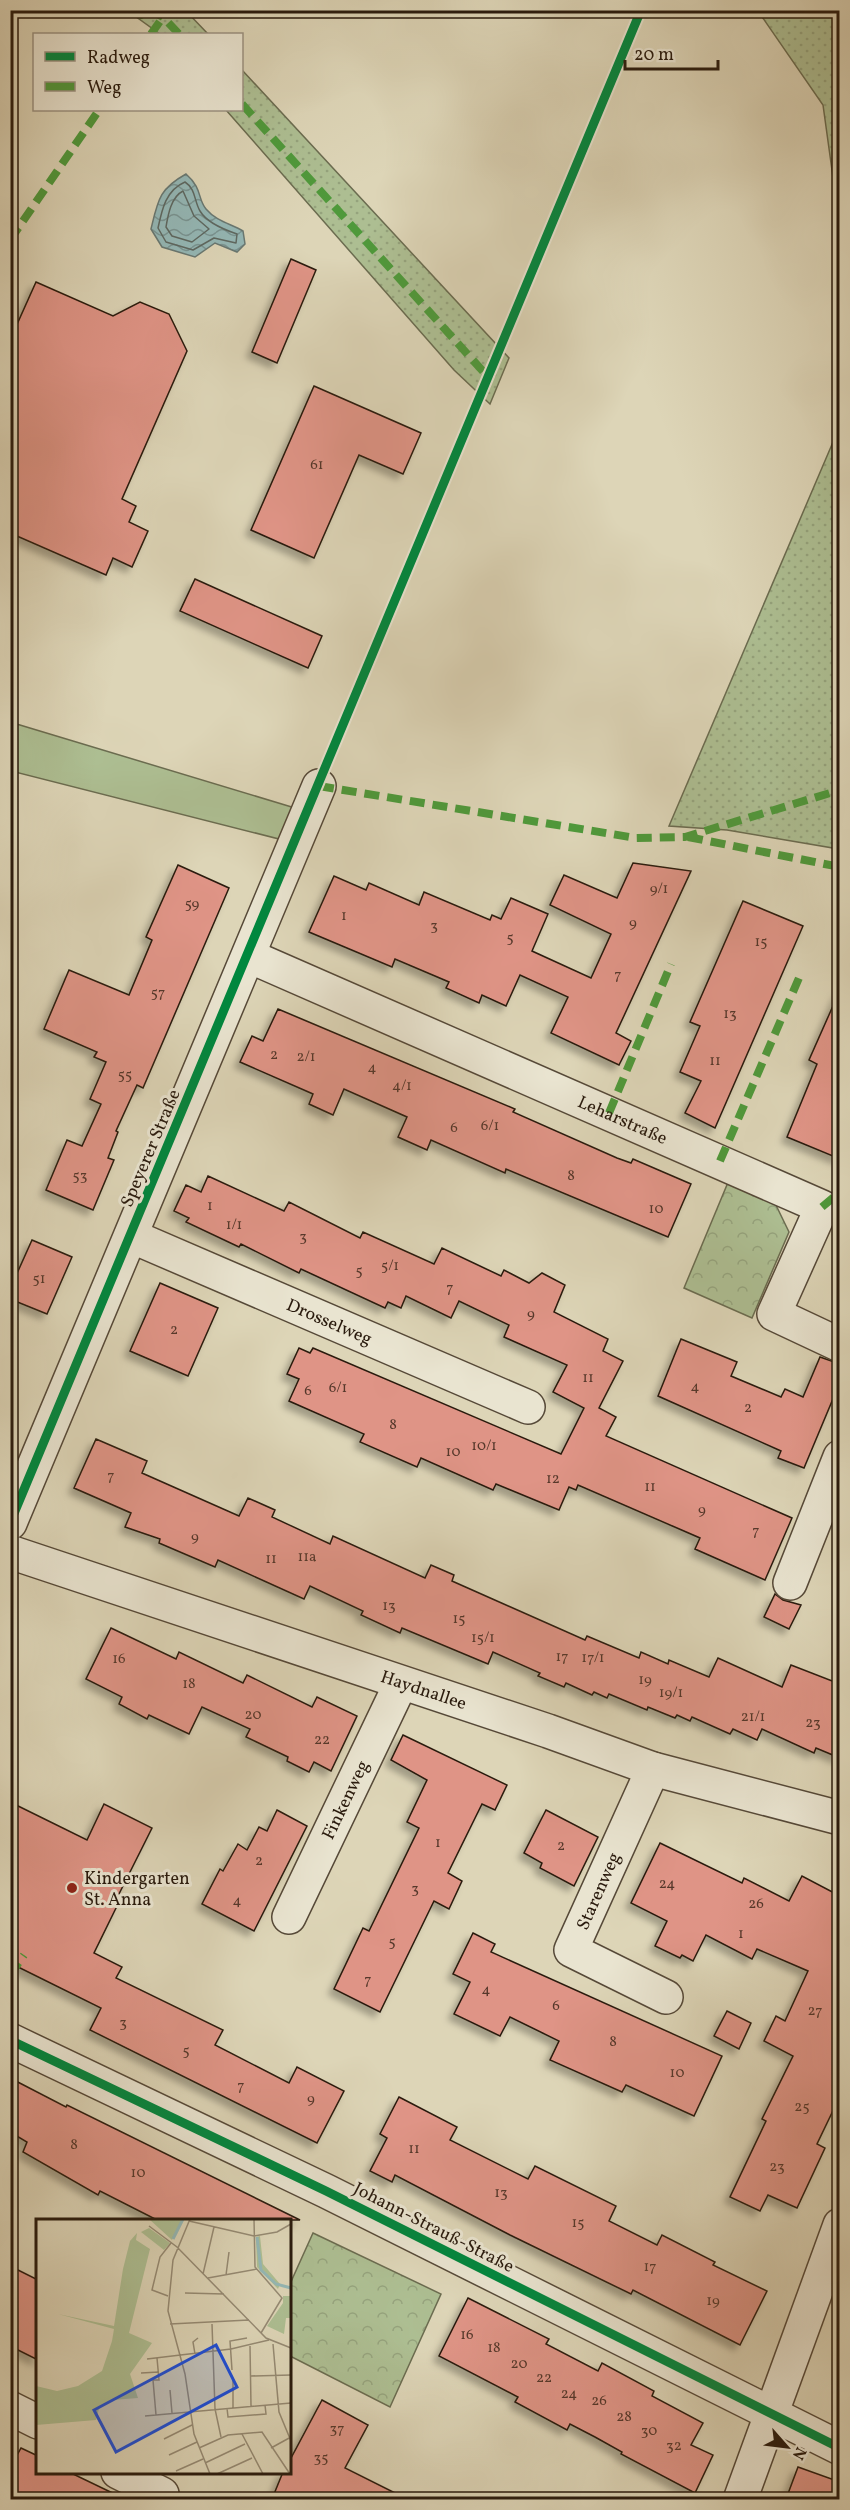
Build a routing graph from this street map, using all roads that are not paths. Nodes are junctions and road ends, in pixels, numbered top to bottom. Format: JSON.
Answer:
{"nodes":[{"id":1,"x":318,"y":786,"type":"dead end"},
{"id":2,"x":249,"y":956,"type":"junction"},
{"id":3,"x":131,"y":1236,"type":"junction"},
{"id":4,"x":840,"y":1345,"type":"edge"},
{"id":5,"x":528,"y":1407,"type":"dead end"},
{"id":6,"x":840,"y":1457,"type":"edge"},
{"id":7,"x":10,"y":1523,"type":"edge"},
{"id":8,"x":10,"y":1552,"type":"edge"},
{"id":9,"x":790,"y":1583,"type":"dead end"},
{"id":10,"x":401,"y":1683,"type":"junction"},
{"id":11,"x":653,"y":1769,"type":"junction"},
{"id":12,"x":840,"y":1818,"type":"edge"},
{"id":13,"x":289,"y":1917,"type":"dead end"},
{"id":14,"x":666,"y":1997,"type":"dead end"},
{"id":15,"x":10,"y":2040,"type":"edge"},
{"id":16,"x":840,"y":2225,"type":"edge"},
{"id":17,"x":10,"y":2408,"type":"edge"},
{"id":18,"x":771,"y":2414,"type":"junction"},
{"id":19,"x":36,"y":2421,"type":"edge"},
{"id":20,"x":840,"y":2448,"type":"edge"},
{"id":21,"x":122,"y":2474,"type":"edge"},
{"id":22,"x":162,"y":2494,"type":"dead end"},
{"id":23,"x":740,"y":2499,"type":"edge"}],
"edges":[{"from":1,"to":2,"type":"street","name":"Speyerer Straße"},
{"from":2,"to":3,"type":"street","name":"Speyerer Straße"},
{"from":2,"to":4,"type":"street","name":"Leharstraße"},
{"from":3,"to":5,"type":"street","name":"Drosselweg"},
{"from":3,"to":7,"type":"street","name":"Speyerer Straße"},
{"from":6,"to":9,"type":"street"},
{"from":8,"to":10,"type":"street","name":"Haydnallee"},
{"from":10,"to":11,"type":"street","name":"Haydnallee"},
{"from":10,"to":13,"type":"street","name":"Finkenweg"},
{"from":11,"to":12,"type":"street","name":"Haydnallee"},
{"from":11,"to":14,"type":"street","name":"Starenweg"},
{"from":15,"to":18,"type":"street","name":"Johann-Strauß-Straße"},
{"from":16,"to":18,"type":"street"},
{"from":17,"to":19,"type":"street"},
{"from":18,"to":20,"type":"street","name":"Johann-Strauß-Straße"},
{"from":18,"to":23,"type":"street"},
{"from":21,"to":22,"type":"street"}]}
